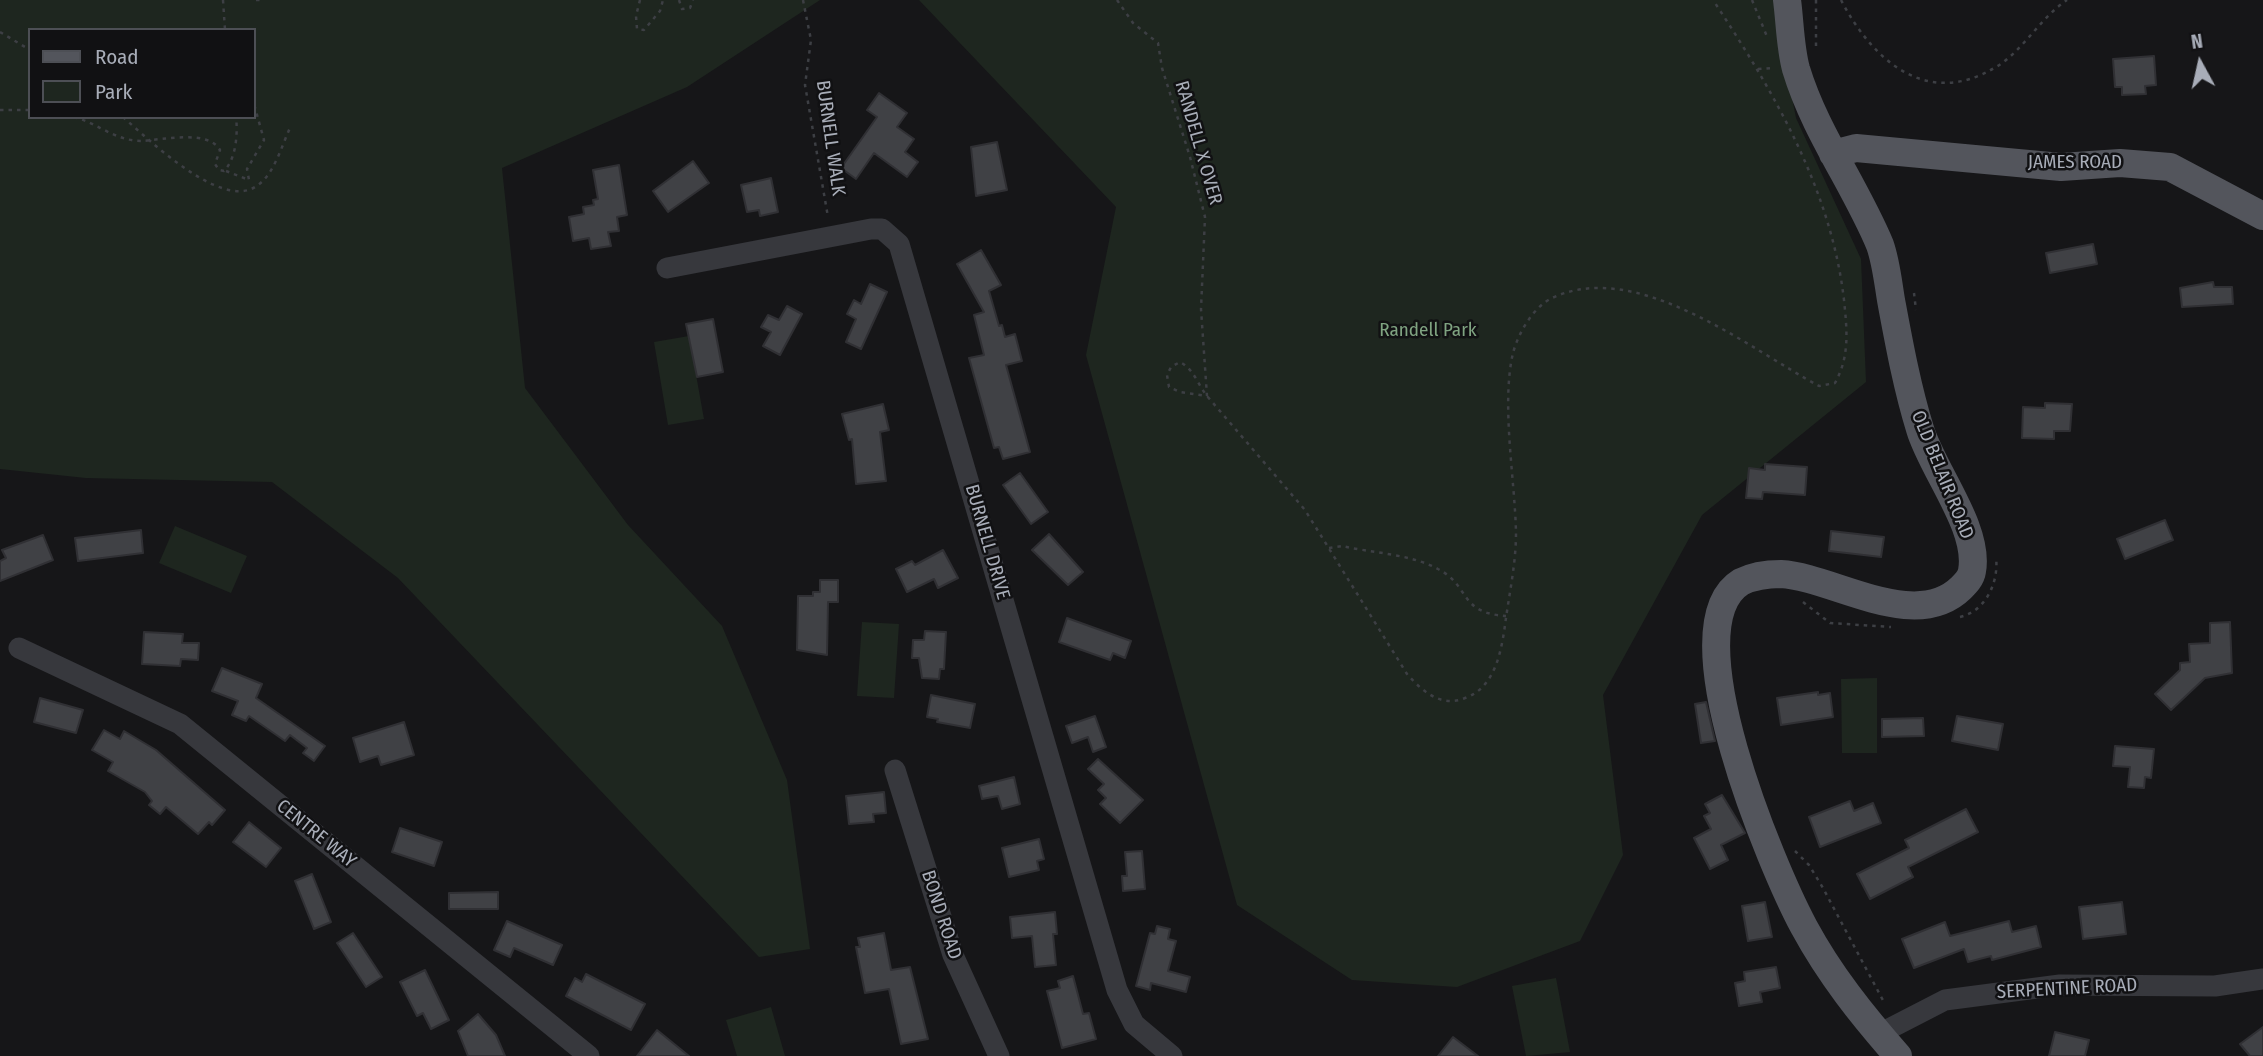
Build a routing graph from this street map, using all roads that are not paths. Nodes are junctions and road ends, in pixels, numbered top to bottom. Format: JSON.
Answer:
{"nodes":[{"id":1,"x":1787,"y":0,"type":"edge"},
{"id":2,"x":1833,"y":154,"type":"junction"},
{"id":3,"x":2263,"y":216,"type":"edge"},
{"id":4,"x":667,"y":268,"type":"dead end"},
{"id":5,"x":19,"y":648,"type":"dead end"},
{"id":6,"x":895,"y":770,"type":"dead end"},
{"id":7,"x":2263,"y":979,"type":"edge"},
{"id":8,"x":1886,"y":1030,"type":"junction"},
{"id":9,"x":589,"y":1056,"type":"edge"},
{"id":10,"x":999,"y":1056,"type":"edge"},
{"id":11,"x":1172,"y":1056,"type":"edge"},
{"id":12,"x":1898,"y":1056,"type":"edge"}],
"edges":[{"from":1,"to":2,"type":"main road","name":"OLD BELAIR ROAD"},
{"from":2,"to":3,"type":"main road","name":"JAMES ROAD"},
{"from":2,"to":8,"type":"main road","name":"OLD BELAIR ROAD"},
{"from":4,"to":11,"type":"street","name":"BURNELL DRIVE"},
{"from":5,"to":9,"type":"street","name":"CENTRE WAY"},
{"from":6,"to":10,"type":"street","name":"BOND ROAD"},
{"from":7,"to":8,"type":"street","name":"SERPENTINE ROAD"},
{"from":8,"to":12,"type":"main road","name":"OLD BELAIR ROAD"}]}
